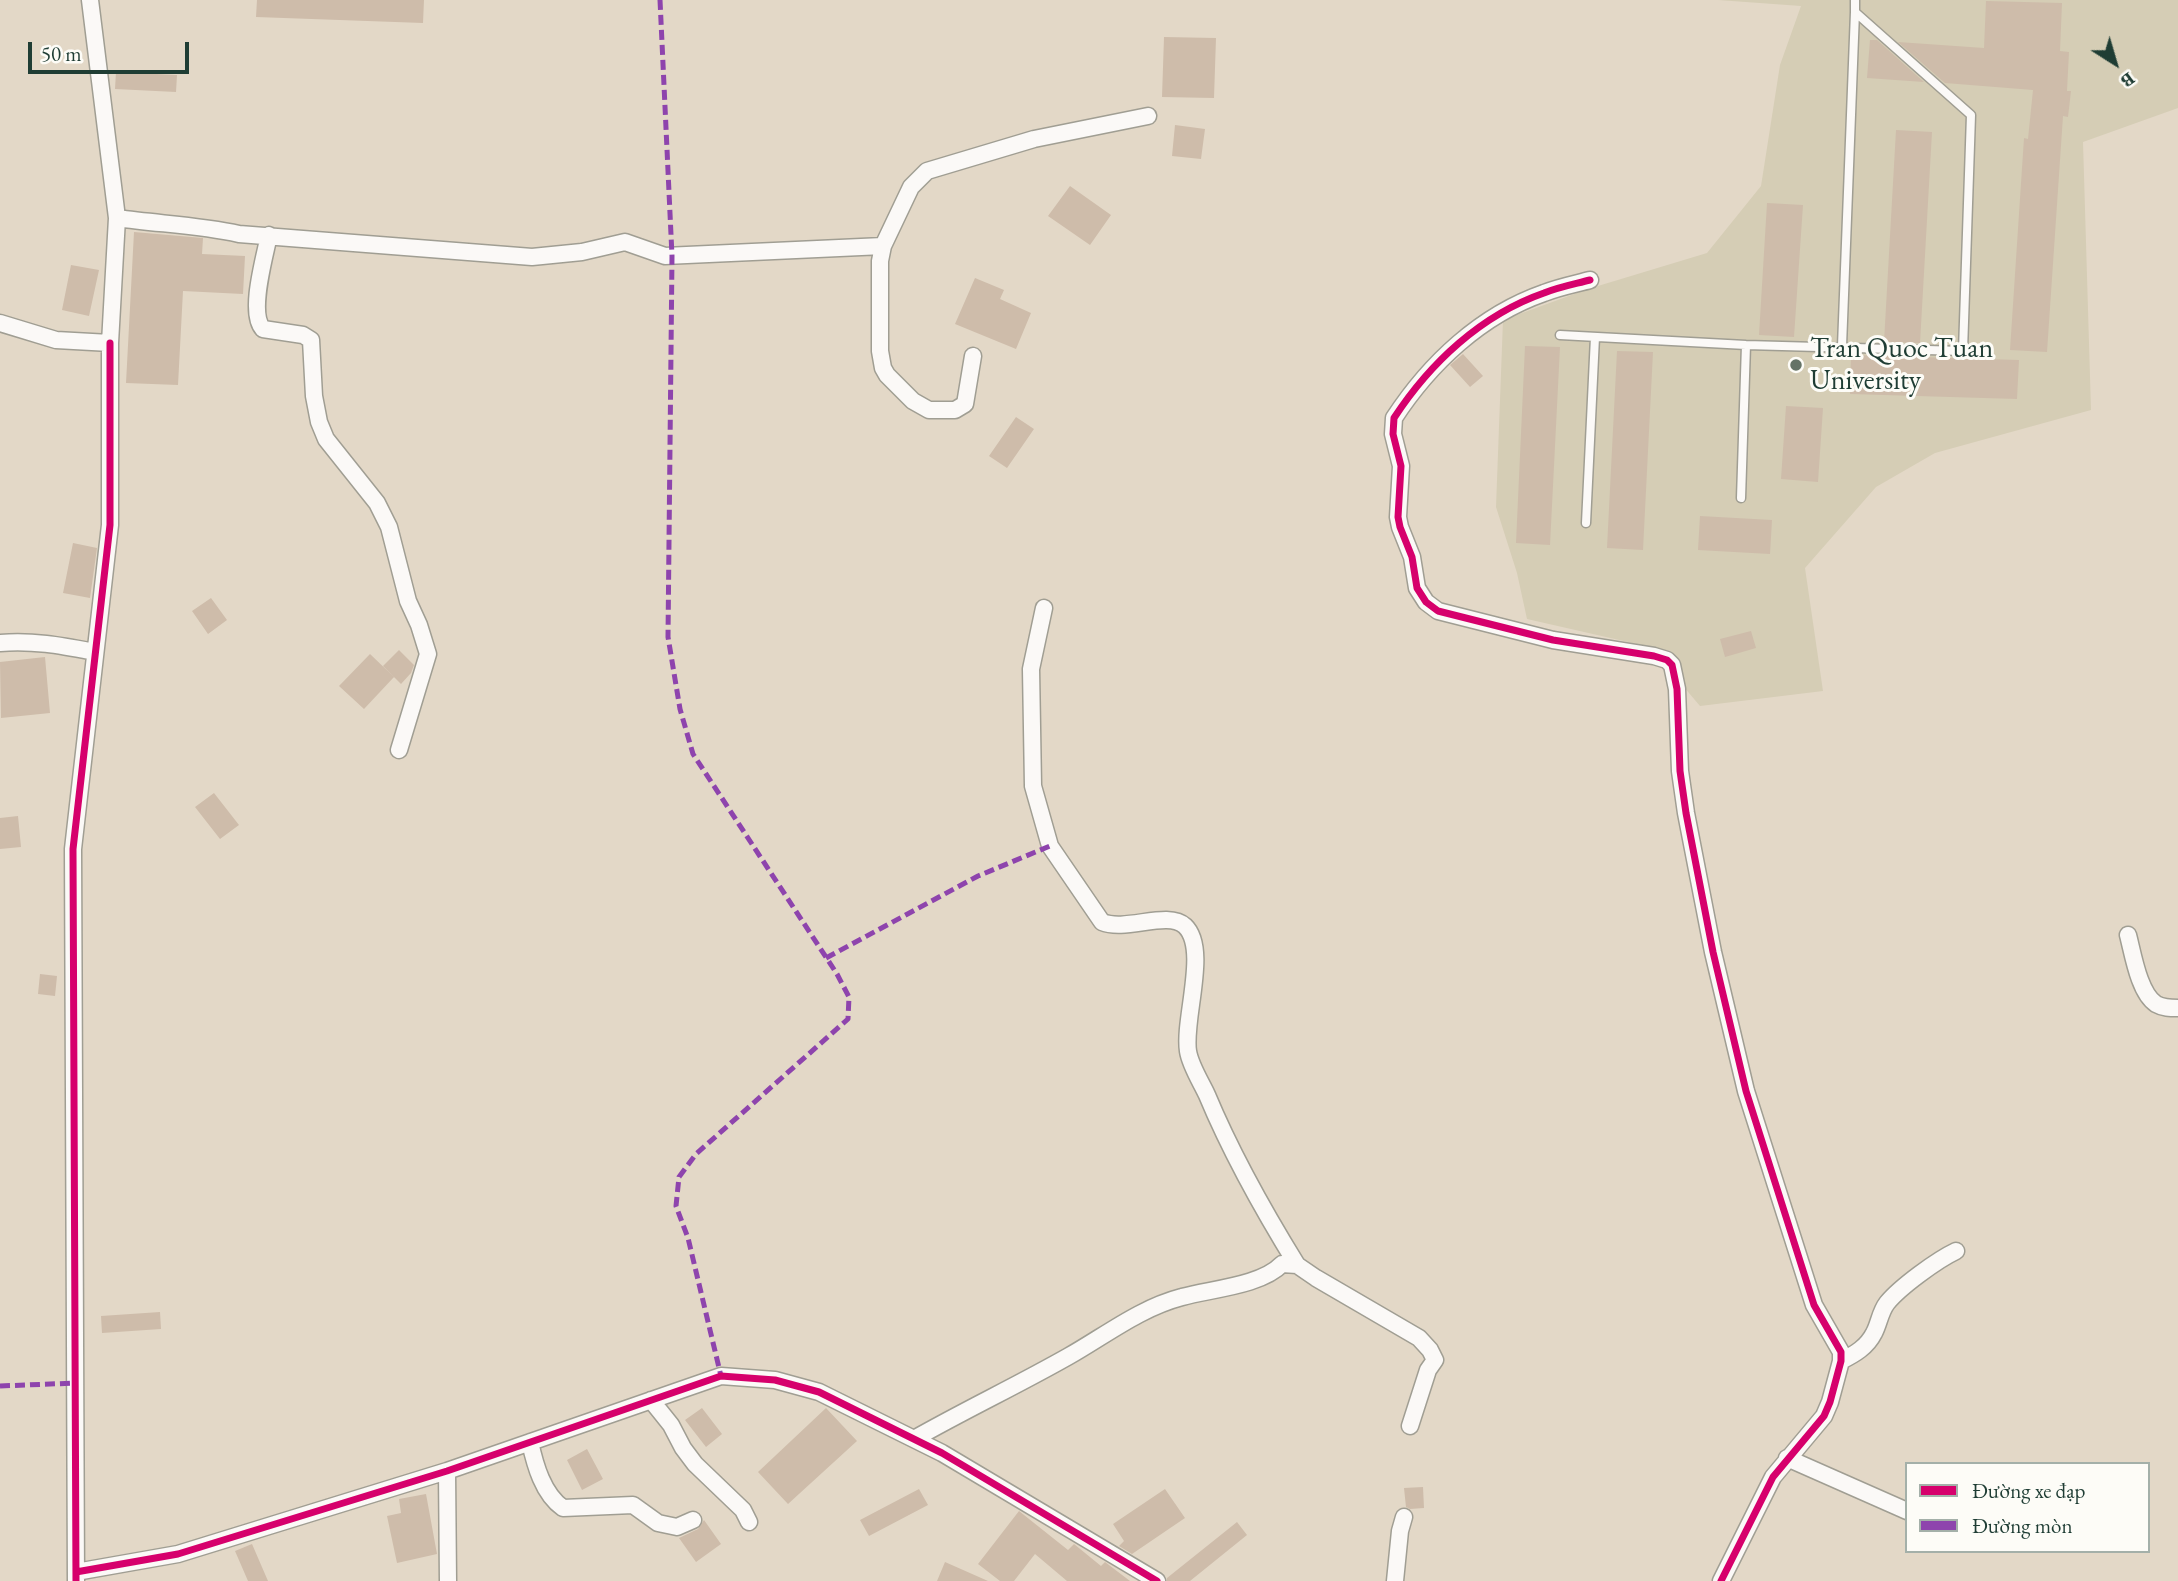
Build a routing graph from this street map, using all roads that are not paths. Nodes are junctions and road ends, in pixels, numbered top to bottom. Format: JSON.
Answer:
{"nodes":[{"id":1,"x":90,"y":0,"type":"edge"},
{"id":2,"x":1855,"y":0,"type":"edge"},
{"id":3,"x":1855,"y":12,"type":"junction"},
{"id":4,"x":1148,"y":116,"type":"dead end"},
{"id":5,"x":117,"y":218,"type":"junction"},
{"id":6,"x":269,"y":236,"type":"junction"},
{"id":7,"x":883,"y":246,"type":"junction"},
{"id":8,"x":1590,"y":280,"type":"dead end"},
{"id":9,"x":0,"y":323,"type":"edge"},
{"id":10,"x":1560,"y":335,"type":"dead end"},
{"id":11,"x":1595,"y":337,"type":"junction"},
{"id":12,"x":110,"y":343,"type":"junction"},
{"id":13,"x":1746,"y":345,"type":"junction"},
{"id":14,"x":1842,"y":346,"type":"junction"},
{"id":15,"x":973,"y":356,"type":"dead end"},
{"id":16,"x":1741,"y":498,"type":"dead end"},
{"id":17,"x":1586,"y":523,"type":"dead end"},
{"id":18,"x":1044,"y":608,"type":"dead end"},
{"id":19,"x":0,"y":643,"type":"edge"},
{"id":20,"x":95,"y":652,"type":"junction"},
{"id":21,"x":399,"y":750,"type":"dead end"},
{"id":22,"x":2128,"y":935,"type":"dead end"},
{"id":23,"x":2178,"y":1008,"type":"edge"},
{"id":24,"x":1956,"y":1251,"type":"dead end"},
{"id":25,"x":1297,"y":1265,"type":"junction"},
{"id":26,"x":1841,"y":1361,"type":"junction"},
{"id":27,"x":651,"y":1400,"type":"junction"},
{"id":28,"x":1410,"y":1426,"type":"dead end"},
{"id":29,"x":914,"y":1439,"type":"junction"},
{"id":30,"x":530,"y":1442,"type":"junction"},
{"id":31,"x":1787,"y":1458,"type":"junction"},
{"id":32,"x":447,"y":1471,"type":"junction"},
{"id":33,"x":1905,"y":1510,"type":"edge"},
{"id":34,"x":1404,"y":1517,"type":"dead end"},
{"id":35,"x":693,"y":1520,"type":"dead end"},
{"id":36,"x":749,"y":1522,"type":"dead end"},
{"id":37,"x":76,"y":1576,"type":"edge"},
{"id":38,"x":448,"y":1581,"type":"edge"},
{"id":39,"x":1157,"y":1581,"type":"edge"},
{"id":40,"x":1395,"y":1581,"type":"edge"},
{"id":41,"x":1721,"y":1581,"type":"edge"}],
"edges":[{"from":1,"to":5,"type":"street"},
{"from":2,"to":3,"type":"lane"},
{"from":3,"to":14,"type":"lane"},
{"from":3,"to":14,"type":"lane"},
{"from":4,"to":7,"type":"street"},
{"from":5,"to":6,"type":"street"},
{"from":5,"to":12,"type":"street"},
{"from":6,"to":7,"type":"street"},
{"from":6,"to":21,"type":"street"},
{"from":7,"to":15,"type":"street"},
{"from":8,"to":26,"type":"street"},
{"from":9,"to":12,"type":"street"},
{"from":10,"to":11,"type":"lane"},
{"from":11,"to":13,"type":"lane"},
{"from":11,"to":17,"type":"lane"},
{"from":12,"to":20,"type":"street"},
{"from":13,"to":14,"type":"lane"},
{"from":13,"to":16,"type":"lane"},
{"from":18,"to":25,"type":"street"},
{"from":19,"to":20,"type":"street"},
{"from":20,"to":37,"type":"street"},
{"from":22,"to":23,"type":"street"},
{"from":24,"to":26,"type":"street"},
{"from":25,"to":28,"type":"street"},
{"from":25,"to":29,"type":"street"},
{"from":26,"to":31,"type":"street"},
{"from":27,"to":29,"type":"street"},
{"from":27,"to":30,"type":"street"},
{"from":27,"to":36,"type":"street"},
{"from":29,"to":39,"type":"street"},
{"from":30,"to":32,"type":"street"},
{"from":30,"to":35,"type":"street"},
{"from":31,"to":33,"type":"street"},
{"from":31,"to":41,"type":"street"},
{"from":32,"to":37,"type":"street"},
{"from":32,"to":38,"type":"street"},
{"from":34,"to":40,"type":"street"}]}
